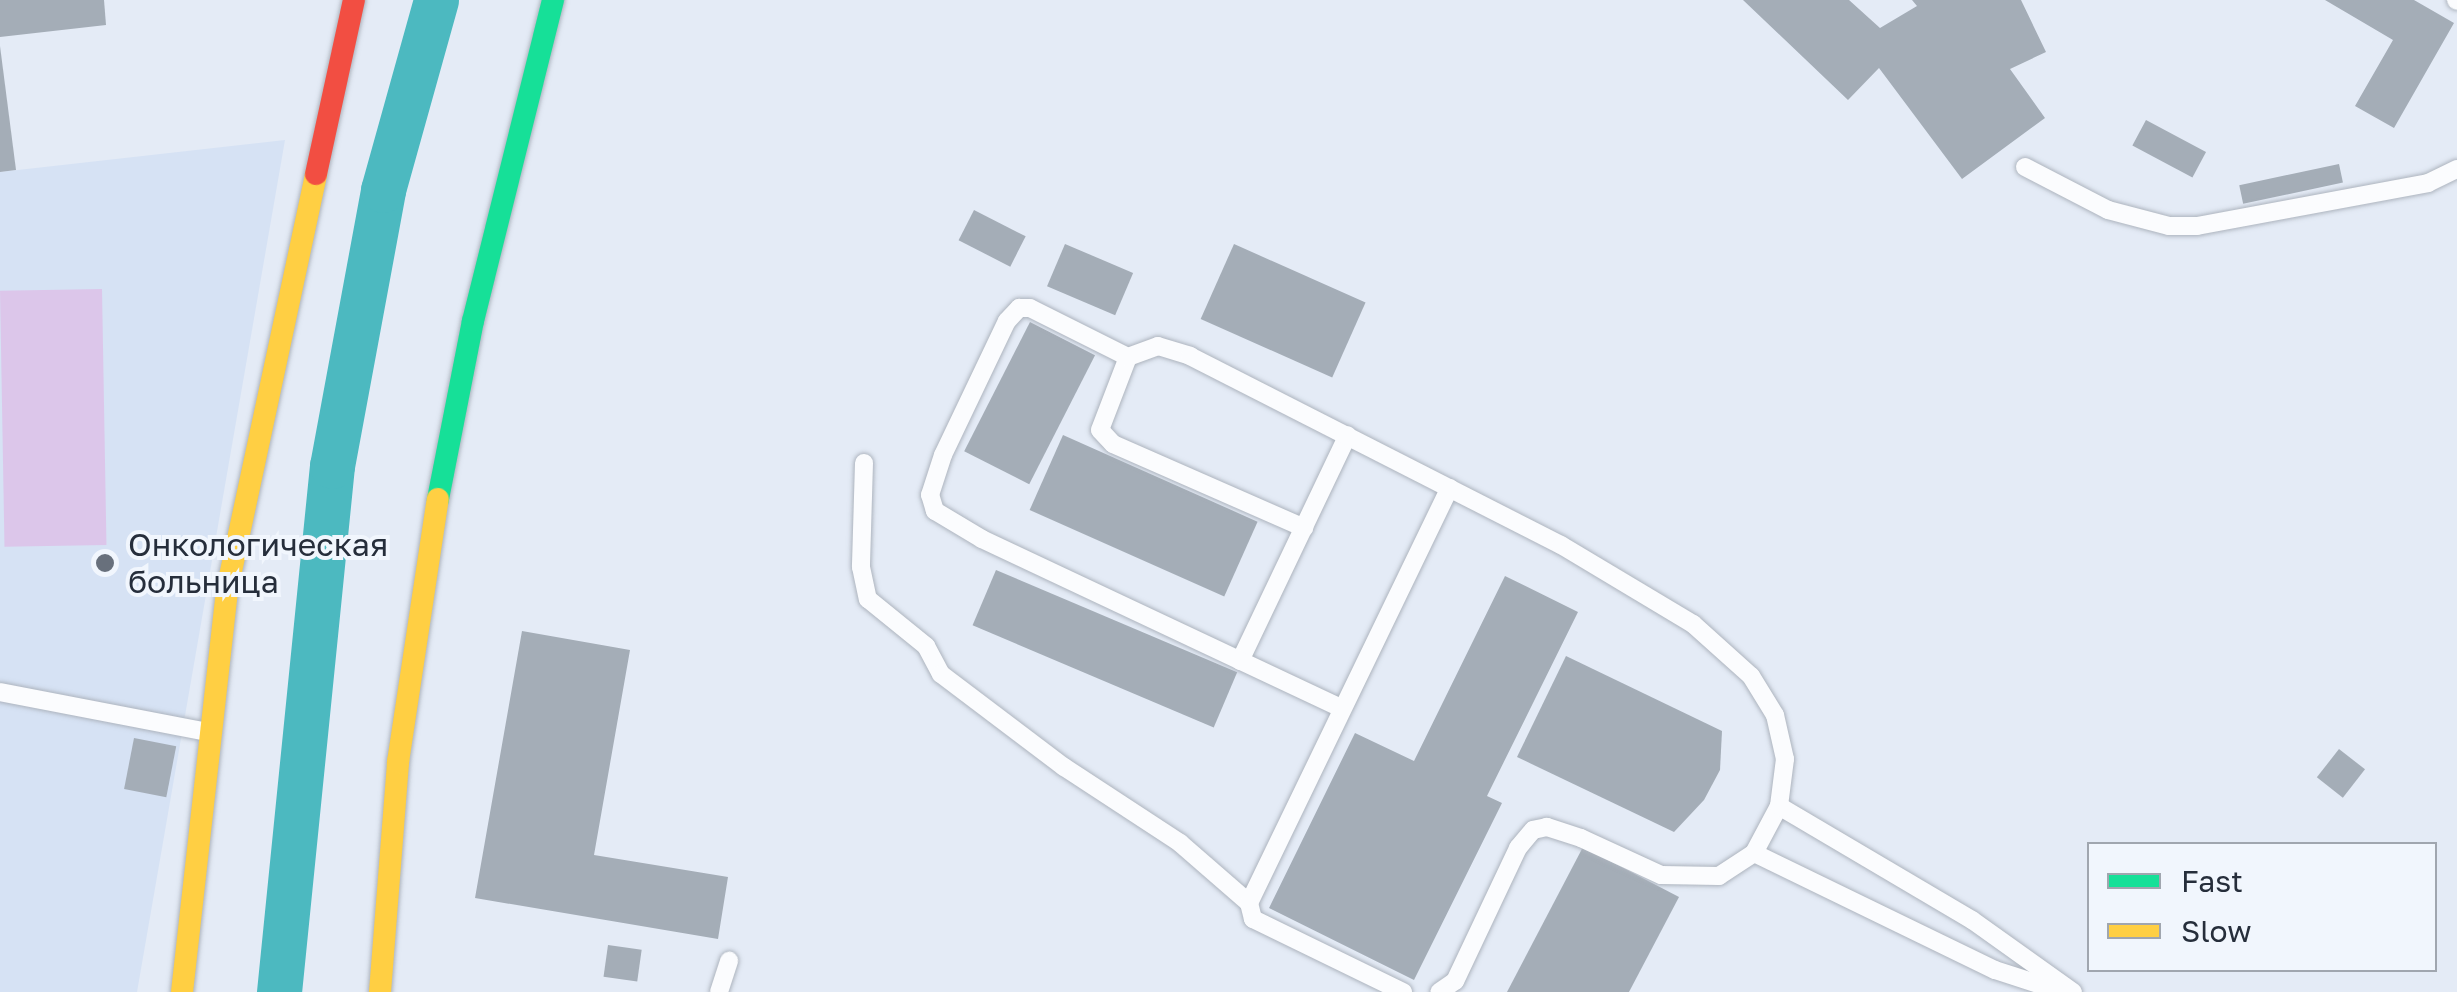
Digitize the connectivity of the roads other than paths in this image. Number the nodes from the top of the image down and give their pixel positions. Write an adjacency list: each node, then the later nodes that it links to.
1 (354, 0): 13 (street)
2 (553, 0): 19 (street)
3 (2025, 166): 4 (lane)
4 (2457, 169)
5 (1128, 357): 6 (lane); 9 (lane); 10 (lane)
6 (1348, 435): 8 (lane); 9 (lane)
7 (864, 463): 16 (lane)
8 (1450, 488): 12 (lane); 14 (lane)
9 (1304, 528): 10 (lane)
10 (1240, 661): 12 (lane)
11 (0, 692): 13 (lane)
12 (1341, 708): 16 (lane)
13 (208, 732): 18 (street)
14 (1779, 806): 15 (lane); 24 (lane)
15 (1754, 853): 22 (lane); 23 (lane)
16 (1249, 903): 21 (lane)
17 (729, 962): 20 (lane)
18 (182, 992)
19 (380, 992)
20 (719, 992)
21 (1403, 992)
22 (1439, 992)
23 (2063, 992)
24 (2073, 992)

